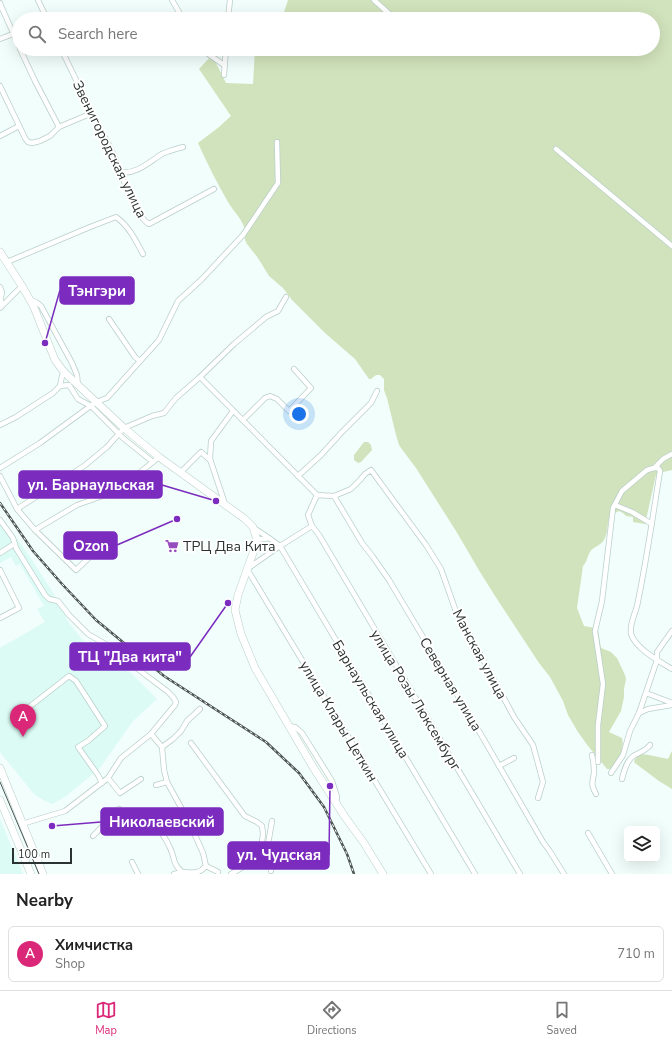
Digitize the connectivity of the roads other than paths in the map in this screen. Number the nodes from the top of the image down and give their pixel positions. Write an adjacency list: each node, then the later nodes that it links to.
1 (38, 0): 6 (street)
2 (172, 0): 7 (street)
3 (230, 0): 8 (street)
4 (374, 0): 9 (street)
5 (0, 3): 10 (street)
6 (44, 12)
7 (179, 12)
8 (229, 12)
9 (387, 12)
10 (12, 30)
11 (12, 35): 12 (street)
12 (0, 39)
13 (23, 56): 22 (street)
14 (64, 56): 20 (street, Звенигородская улица)
15 (211, 56): 17 (street)
16 (225, 56): 17 (street)
17 (224, 65): 18 (street)
18 (224, 75)
19 (0, 86): 21 (street)
20 (92, 113): 22 (street); 27 (street, Звенигородская улица)
21 (19, 126): 22 (street); 23 (street)
22 (59, 127)
23 (0, 136)
24 (277, 142): 41 (street)
25 (183, 147): 27 (street)
26 (556, 149): 29 (street)
27 (120, 172): 28 (street, Звенигородская улица)
28 (214, 189)
29 (672, 246)
30 (0, 252): 32 (street)
31 (143, 254): 32 (street)
32 (8, 262): 33 (street)
33 (22, 286): 36 (street); 38 (street)
34 (0, 287): 35 (street)
35 (2, 292): 36 (street); 39 (street)
36 (15, 293): 39 (street)
37 (286, 297): 44 (street)
38 (30, 300): 43 (street); 46 (street)
39 (1, 308)
40 (109, 319): 41 (street)
41 (140, 361): 48 (street)
42 (294, 369): 50 (street)
43 (64, 372): 45 (street); 46 (street)
44 (200, 377): 49 (street); 52 (street)
45 (60, 386): 48 (street); 51 (street)
46 (78, 386): 48 (street)
47 (377, 391): 60 (street)
48 (93, 404): 52 (street); 56 (street)
49 (233, 411): 50 (street); 55 (street)
50 (243, 420): 60 (street)
51 (0, 425)
52 (122, 431): 54 (street); 65 (street)
53 (672, 454): 57 (street)
54 (156, 459): 58 (street); 70 (street)
55 (210, 460): 58 (street); 63 (street)
56 (0, 468)
57 (654, 468): 64 (street); 67 (street)
58 (180, 472): 63 (street)
59 (0, 476): 65 (street)
60 (298, 476): 61 (street)
61 (317, 495): 62 (street); 68 (street)
62 (334, 496): 96 (street, Северная улица); 107 (street, Манская улица)
63 (225, 504): 69 (street)
64 (615, 505): 67 (street); 95 (street)
65 (17, 509): 70 (street)
66 (0, 520): 74 (street)
67 (652, 524): 81 (street)
68 (312, 526): 75 (street); 133 (street, улица Розы Люксембург)
69 (253, 527): 72 (street, Барнаульская улица); 73 (street)
70 (35, 530): 71 (street)
71 (113, 535)
72 (269, 538): 73 (street); 75 (street, Барнаульская улица)
73 (257, 540): 77 (street)
74 (14, 544): 76 (street); 88 (street)
75 (280, 546): 77 (street); 132 (street, Барнаульская улица)
76 (0, 553)
77 (247, 569): 119 (street); 131 (street, улица Клары Цеткин)
78 (0, 570): 79 (street)
79 (0, 618)
80 (671, 633): 81 (street)
81 (657, 660): 82 (street); 83 (street)
82 (672, 669)
83 (646, 693): 84 (street); 87 (street)
84 (672, 704): 87 (street)
85 (200, 709): 91 (street)
86 (24, 711): 104 (street)
87 (639, 713): 92 (street)
88 (151, 734): 91 (street); 100 (street)
89 (191, 743): 117 (street)
90 (650, 745): 97 (street)
91 (162, 747): 103 (street)
92 (625, 748): 97 (street); 99 (street)
93 (592, 755): 106 (street)
94 (514, 758): 96 (street)
95 (598, 762)
96 (499, 766): 134 (street, Северная улица)
97 (626, 766): 101 (street)
98 (0, 768): 112 (street)
99 (611, 773)
100 (108, 778): 102 (street); 104 (street)
101 (622, 778)
102 (141, 779)
103 (168, 782): 105 (street); 120 (street)
104 (102, 783): 112 (street)
105 (156, 785)
106 (596, 794)
107 (538, 798)
108 (0, 800): 113 (street)
109 (120, 809): 115 (street)
110 (127, 814): 122 (street)
111 (272, 821): 116 (street)
112 (22, 824): 113 (street); 125 (street)
113 (12, 828): 124 (street)
114 (588, 833): 135 (street)
115 (93, 836)
116 (267, 850): 117 (street); 121 (street)
117 (260, 852): 128 (street)
118 (132, 862): 126 (street)
119 (378, 865): 129 (street); 130 (street)
120 (206, 866): 122 (street); 123 (street)
121 (271, 871)
122 (182, 872): 127 (street)
123 (218, 872)
124 (31, 874)
125 (43, 874)
126 (138, 874)
127 (174, 874)
128 (231, 874)
129 (378, 874)
130 (383, 874)
131 (431, 874)
132 (475, 874)
133 (520, 874)
134 (564, 874)
135 (612, 874)

